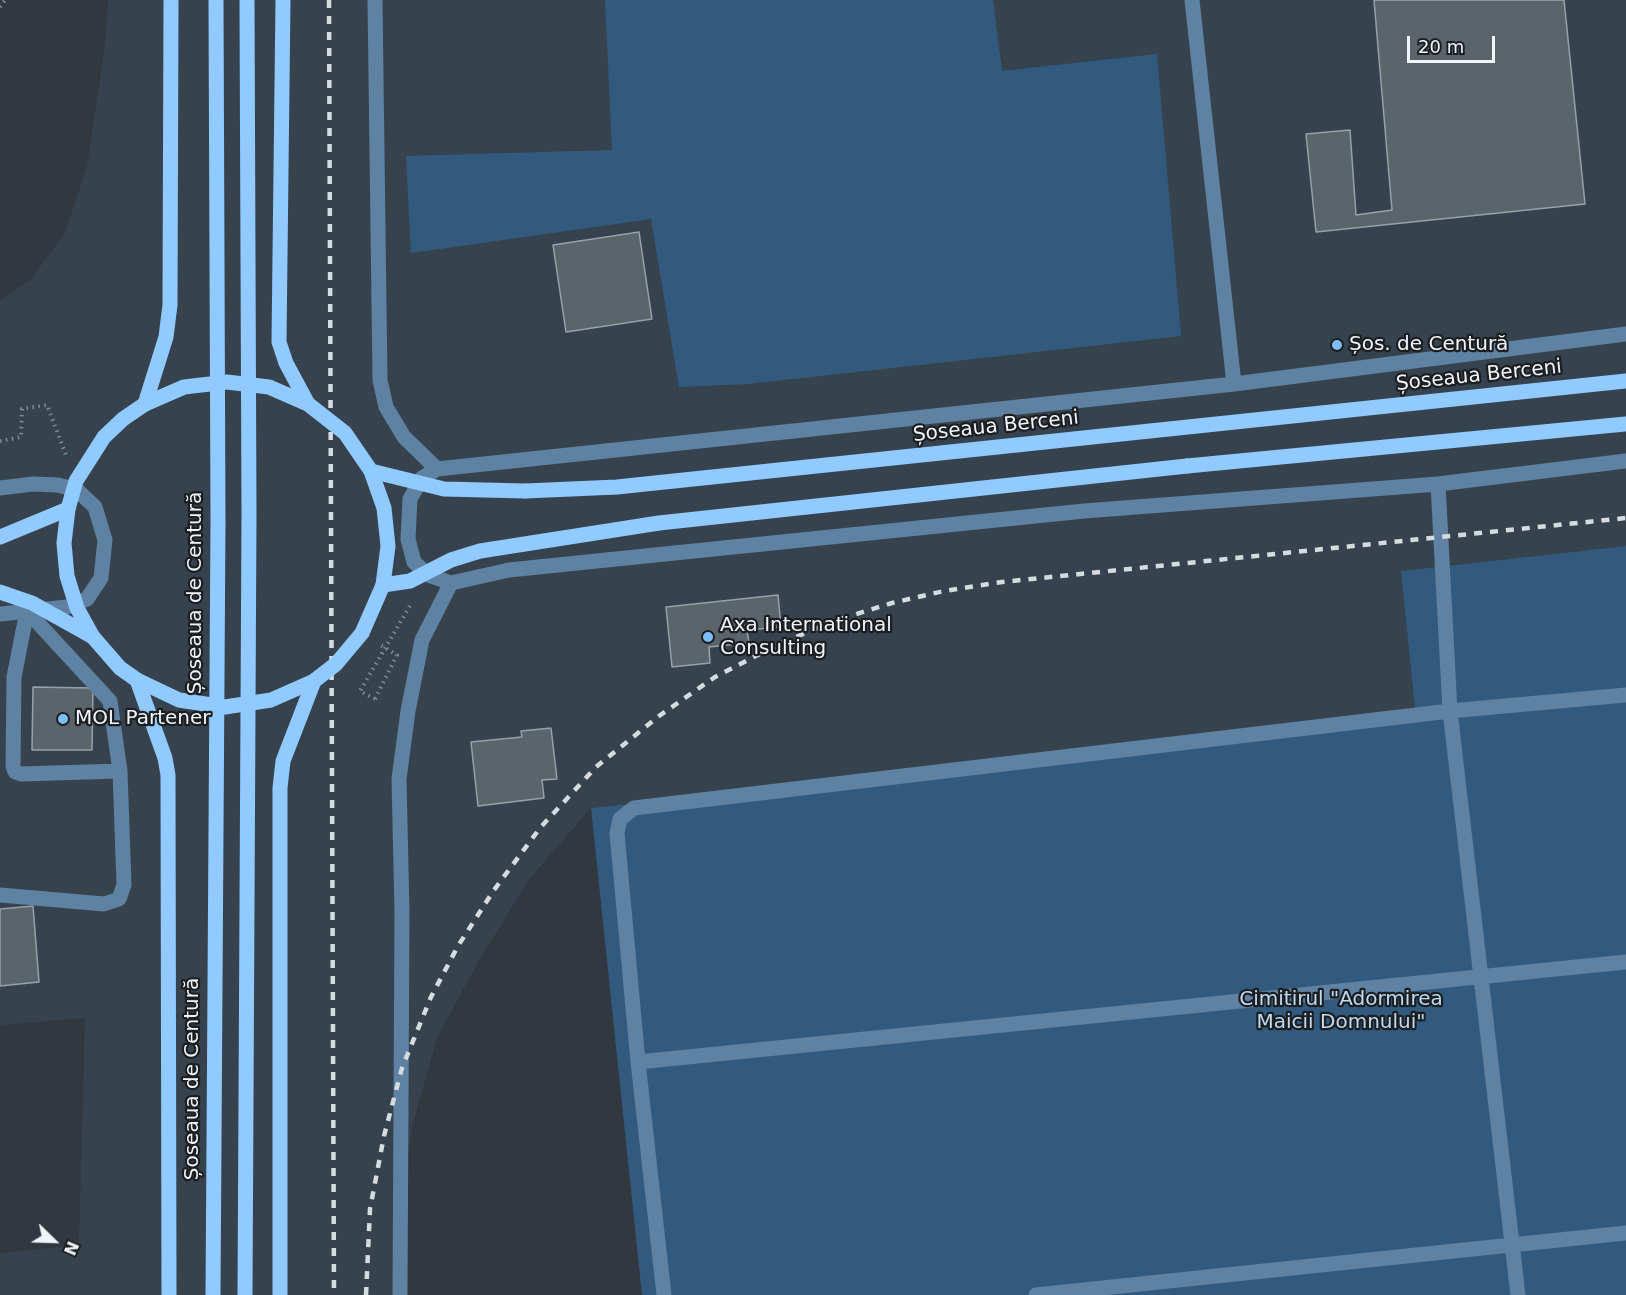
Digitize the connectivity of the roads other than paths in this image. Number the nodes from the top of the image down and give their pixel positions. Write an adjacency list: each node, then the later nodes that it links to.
1 (171, 0): 10 (main road)
2 (216, 0): 38 (main road, Șoseaua de Centură)
3 (247, 0): 39 (main road)
4 (283, 0): 11 (main road)
5 (375, 0): 14 (street)
6 (1192, 0): 9 (street)
7 (1626, 334): 9 (street)
8 (1626, 381): 15 (main road, Șoseaua Berceni, bridge)
9 (1234, 384): 14 (street)
10 (145, 404): 11 (main road, bridge); 18 (main road, bridge)
11 (308, 404): 15 (main road, bridge)
12 (1626, 424): 21 (main road, bridge)
13 (1626, 461): 16 (street)
14 (436, 469): 20 (street)
15 (371, 471): 21 (main road)
16 (1438, 484): 20 (street); 29 (street)
17 (0, 489): 23 (street)
18 (68, 509): 19 (main road); 25 (main road, bridge)
19 (0, 537)
20 (451, 583): 41 (street)
21 (383, 585): 27 (main road, bridge)
22 (0, 592): 25 (main road, bridge)
23 (27, 611): 24 (street); 30 (street); 30 (street)
24 (0, 614)
25 (93, 637): 26 (main road)
26 (136, 680): 27 (main road, bridge); 37 (main road)
27 (314, 681): 40 (main road)
28 (1626, 695): 29 (street)
29 (1450, 711): 33 (street); 34 (street)
30 (120, 771): 31 (street)
31 (0, 895)
32 (1626, 963): 33 (street)
33 (1481, 978): 34 (street); 36 (street)
34 (638, 1062): 42 (street)
35 (1626, 1233): 36 (street)
36 (1512, 1245): 43 (street); 44 (street)
37 (169, 1295)
38 (213, 1295)
39 (244, 1295)
40 (280, 1295)
41 (400, 1295)
42 (664, 1295)
43 (1036, 1295)
44 (1518, 1295)

